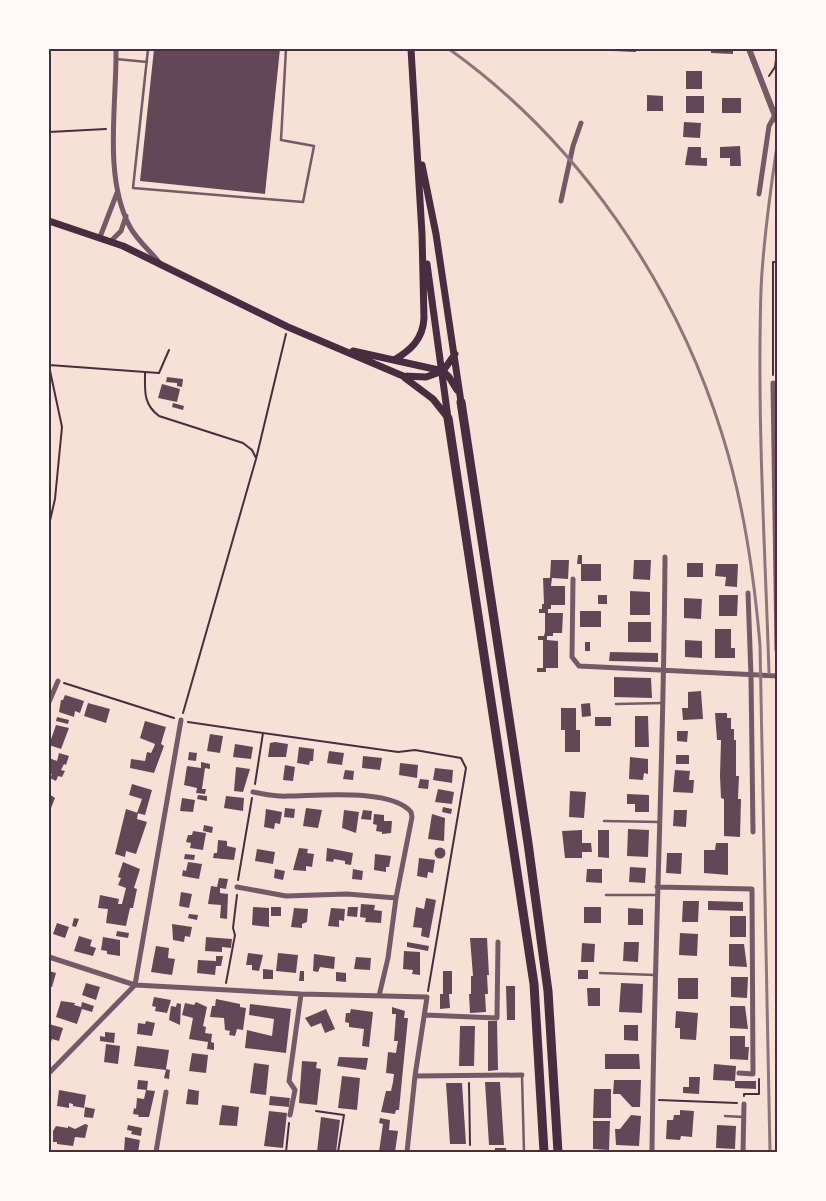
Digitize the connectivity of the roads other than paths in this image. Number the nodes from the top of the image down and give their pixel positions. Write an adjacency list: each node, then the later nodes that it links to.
1 (116, 49): 6 (street)
2 (148, 49): 7 (lane)
3 (286, 49): 7 (lane)
4 (411, 49): 10 (main road)
5 (748, 49): 8 (street)
6 (116, 59): 7 (lane); 11 (street)
7 (148, 62)
8 (776, 118): 12 (street)
9 (581, 123): 13 (street)
10 (417, 140): 16 (main road); 21 (main road)
11 (117, 192): 14 (street); 17 (street)
12 (759, 194)
13 (562, 201)
14 (126, 216): 18 (street); 19 (street)
15 (49, 221): 17 (main road)
16 (422, 234): 22 (main road); 23 (main road)
17 (100, 237): 18 (main road)
18 (111, 241): 19 (main road)
19 (160, 262): 20 (main road)
20 (338, 348): 22 (main road); 24 (main road)
21 (455, 354): 23 (main road); 26 (main road)
22 (394, 360): 23 (main road)
23 (443, 371): 24 (main road); 26 (main road); 27 (main road)
24 (403, 376): 27 (main road)
25 (773, 383): 31 (street)
26 (461, 402): 70 (highway)
27 (448, 418): 69 (highway)
28 (665, 557): 32 (street)
29 (573, 579): 32 (street)
30 (748, 593): 33 (street)
31 (777, 650)
32 (664, 671): 33 (street); 37 (street)
33 (752, 676): 34 (street); 43 (street)
34 (777, 676)
35 (58, 681): 36 (street)
36 (49, 702)
37 (664, 703): 38 (lane); 42 (street)
38 (616, 704)
39 (181, 720): 53 (street)
40 (253, 792): 48 (street)
41 (604, 820): 42 (lane)
42 (661, 822): 45 (street)
43 (753, 832)
44 (237, 886): 48 (street)
45 (657, 887): 47 (street); 58 (street)
46 (606, 895): 47 (lane)
47 (657, 895): 52 (street)
48 (396, 898): 55 (street)
49 (498, 942): 56 (street)
50 (49, 957): 53 (street)
51 (600, 973): 52 (lane)
52 (656, 975): 71 (street)
53 (135, 985): 54 (street); 57 (street)
54 (301, 994): 55 (street); 63 (street)
55 (379, 996): 56 (street)
56 (425, 1016): 60 (street)
57 (49, 1073)
58 (738, 1073)
59 (522, 1075): 60 (street); 68 (lane)
60 (415, 1076): 67 (street)
61 (166, 1092): 66 (street)
62 (744, 1104): 65 (street)
63 (290, 1115)
64 (725, 1116): 65 (lane)
65 (744, 1117): 72 (street)
66 (156, 1152)
67 (407, 1152)
68 (524, 1152)
69 (544, 1152)
70 (558, 1152)
71 (652, 1152)
72 (743, 1152)

